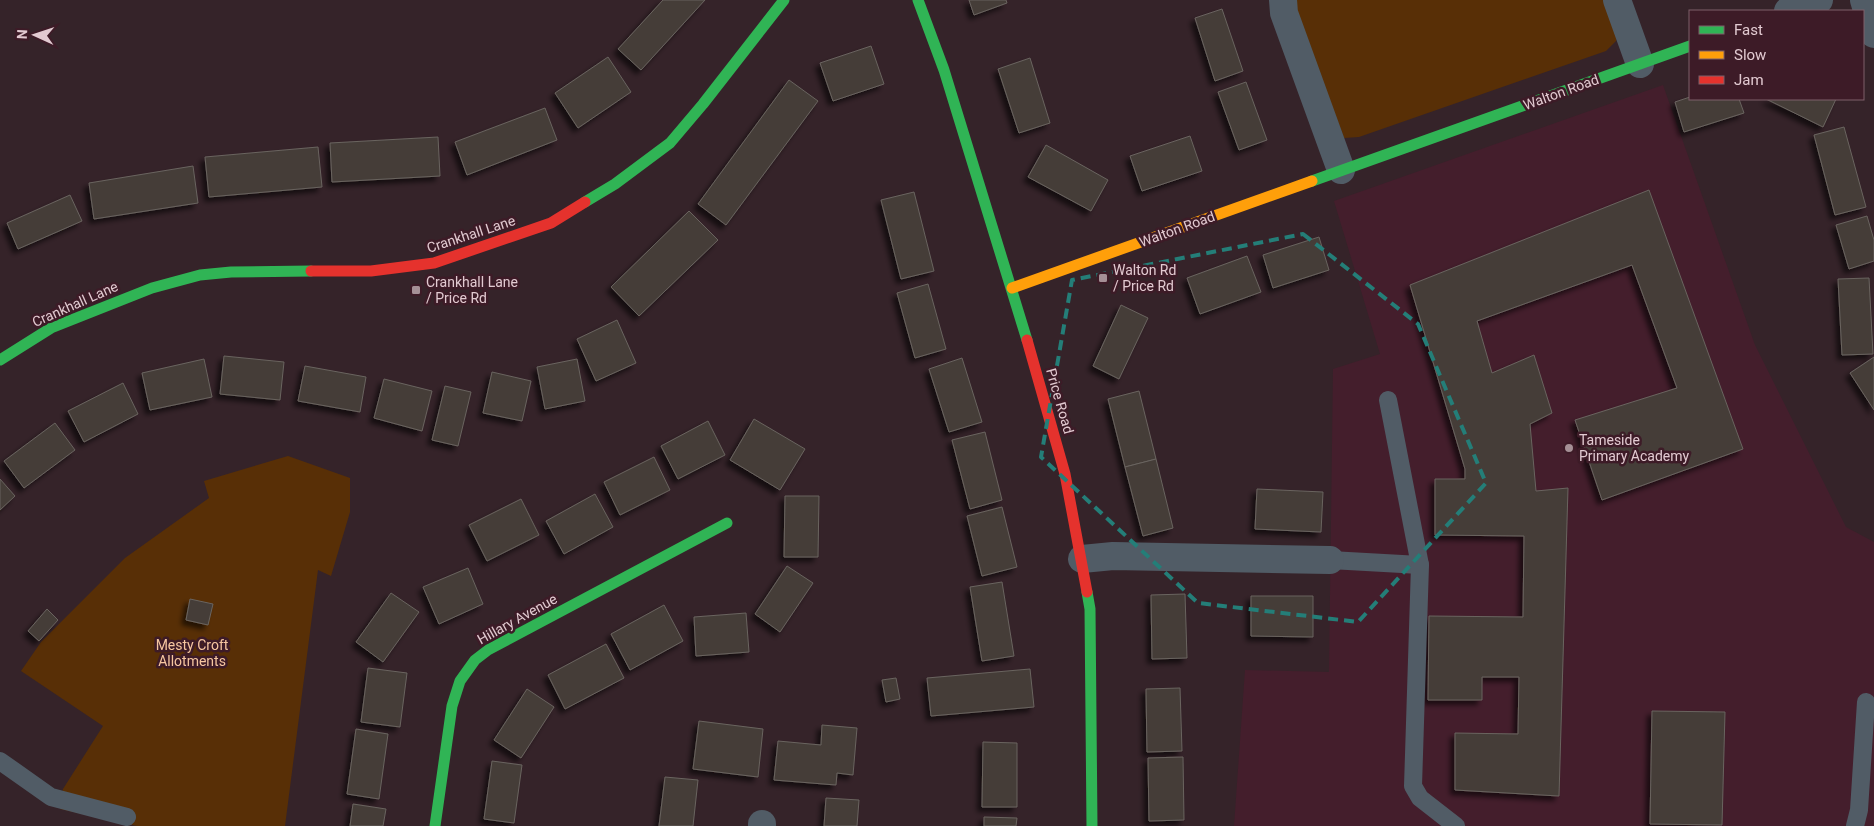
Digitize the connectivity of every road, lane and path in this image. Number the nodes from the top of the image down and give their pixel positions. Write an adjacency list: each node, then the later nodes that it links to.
1 (784, 0): 13 (street, Crankhall Lane)
2 (918, 0): 12 (street, Price Road)
3 (1283, 0): 11 (street)
4 (1617, 0): 10 (street)
5 (1819, 0): 7 (street)
6 (1864, 0): 8 (street)
7 (1791, 10)
8 (1874, 34)
9 (1689, 46): 10 (street, Walton Road)
10 (1640, 64): 11 (street, Walton Road)
11 (1341, 170): 12 (street, Walton Road)
12 (1012, 288): 16 (street, Price Road)
13 (0, 360)
14 (1388, 400): 18 (lane)
15 (727, 523): 22 (street, Hillary Avenue)
16 (1082, 560): 17 (street); 23 (street, Price Road)
17 (1330, 560): 18 (lane)
18 (1420, 565): 24 (lane)
19 (1866, 702): 25 (lane)
20 (0, 761): 21 (lane)
21 (127, 817)
22 (436, 826)
23 (1092, 826)
24 (1456, 826)
25 (1855, 826)

